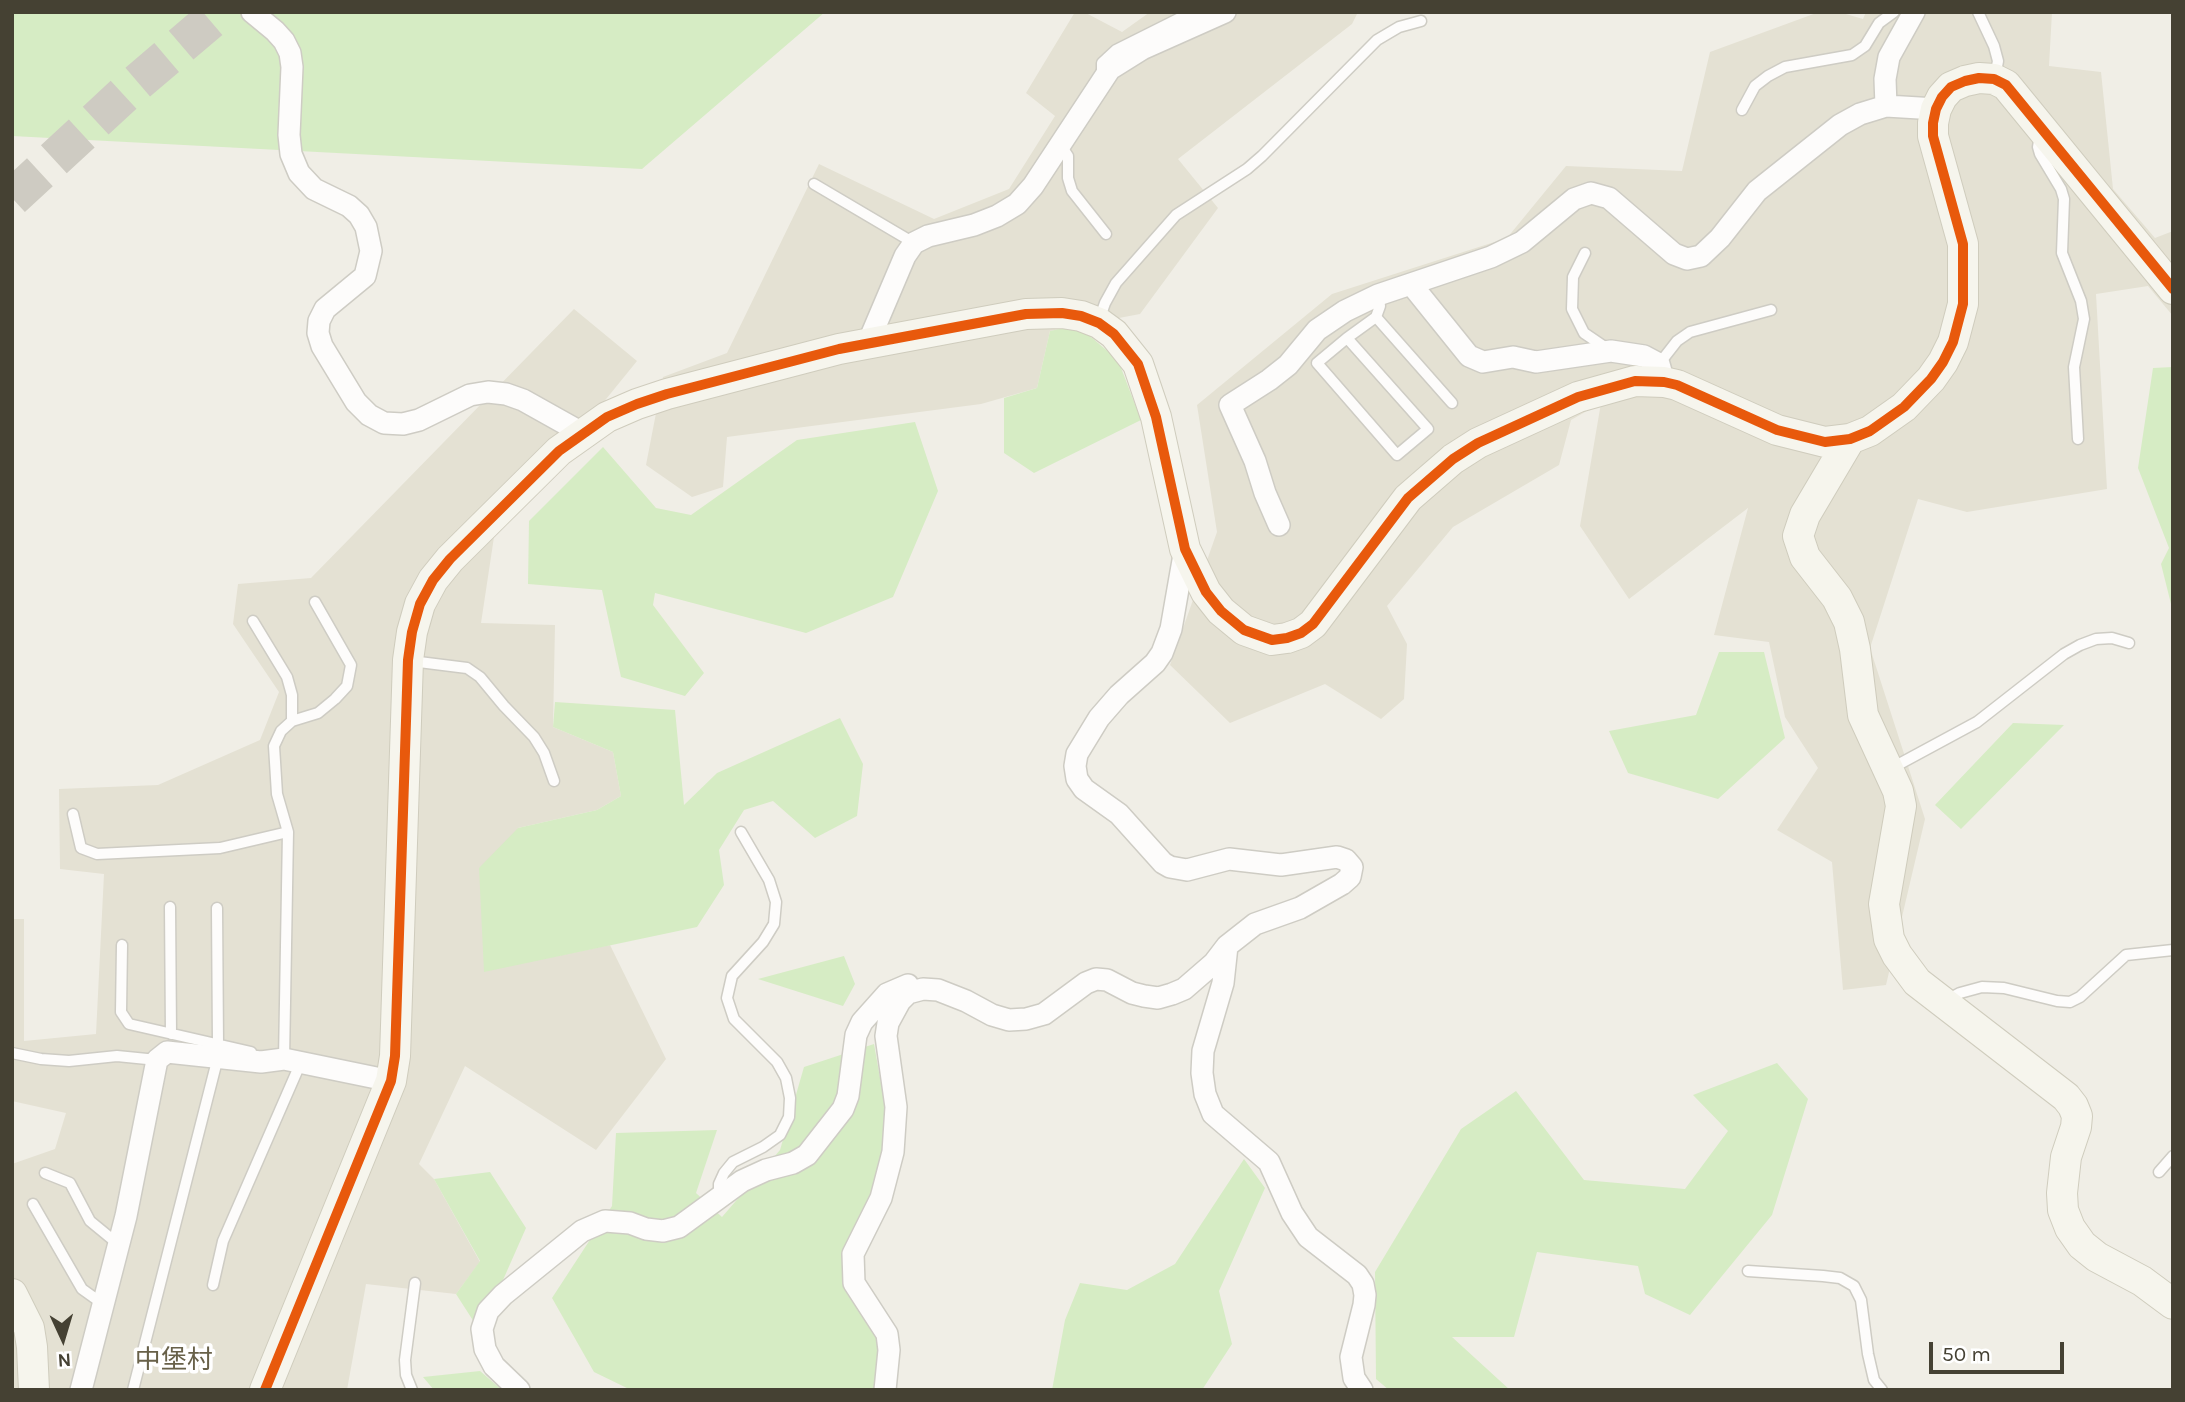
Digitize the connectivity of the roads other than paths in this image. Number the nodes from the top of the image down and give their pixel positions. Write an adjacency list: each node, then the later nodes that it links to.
1 (252, 12): 30 (street)
2 (1192, 12): 9 (lane)
3 (1225, 12): 9 (street)
4 (1894, 12): 12 (lane)
5 (1914, 12): 10 (street)
6 (1978, 12): 8 (lane)
7 (1421, 21): 24 (lane)
8 (1994, 79): 11 (street); 13 (street)
9 (1102, 80): 14 (street)
10 (1886, 106): 11 (street); 19 (street)
11 (1936, 109): 31 (street)
12 (1742, 110)
13 (2042, 129): 20 (street); 32 (lane)
14 (1060, 144): 16 (lane); 17 (street)
15 (814, 184): 17 (lane)
16 (1105, 234)
17 (914, 243): 26 (street)
18 (1585, 253): 27 (lane)
19 (1411, 284): 21 (street); 27 (street)
20 (2173, 289)
21 (1378, 295): 23 (lane); 33 (street)
22 (1771, 310): 28 (lane)
23 (1376, 317): 25 (lane); 29 (lane)
24 (1098, 323): 26 (street); 34 (street)
25 (1347, 338): 25 (lane)
26 (868, 343): 30 (street)
27 (1611, 351): 28 (street)
28 (1661, 373): 31 (street); 34 (street)
29 (1452, 403)
30 (582, 433): 38 (street)
31 (1850, 439): 40 (street)
32 (2078, 439)
33 (1279, 525)
34 (1185, 550): 48 (street)
35 (315, 602): 39 (lane)
36 (253, 621): 39 (lane)
37 (2129, 643): 40 (lane)
38 (408, 660): 41 (lane); 57 (street)
39 (292, 721): 43 (lane)
40 (1888, 771): 51 (street)
41 (554, 781)
42 (73, 814): 43 (lane)
43 (288, 832): 56 (lane)
44 (741, 832): 61 (lane)
45 (170, 907): 52 (lane)
46 (217, 908): 53 (lane)
47 (122, 945): 52 (lane)
48 (1227, 946): 50 (street); 77 (street)
49 (2173, 950): 51 (lane)
50 (923, 989): 61 (street); 76 (street)
51 (1942, 1003): 69 (street)
52 (171, 1034): 53 (lane)
53 (218, 1051): 55 (street); 56 (street); 72 (lane)
54 (12, 1053): 55 (lane)
55 (157, 1060): 63 (street)
56 (293, 1061): 57 (street); 66 (lane)
57 (391, 1081): 73 (street)
58 (2173, 1156): 59 (lane)
59 (2159, 1172)
60 (45, 1173): 63 (lane)
61 (719, 1199): 75 (street)
62 (33, 1204): 68 (lane)
63 (118, 1244): 68 (street)
64 (1748, 1271): 78 (lane)
65 (415, 1283): 74 (lane)
66 (213, 1285)
67 (12, 1294): 70 (street)
68 (103, 1304): 71 (street)
69 (2173, 1304)
70 (34, 1390)
71 (80, 1390)
72 (133, 1390)
73 (265, 1390)
74 (412, 1390)
75 (519, 1390)
76 (885, 1390)
77 (1362, 1390)
78 (1882, 1390)

